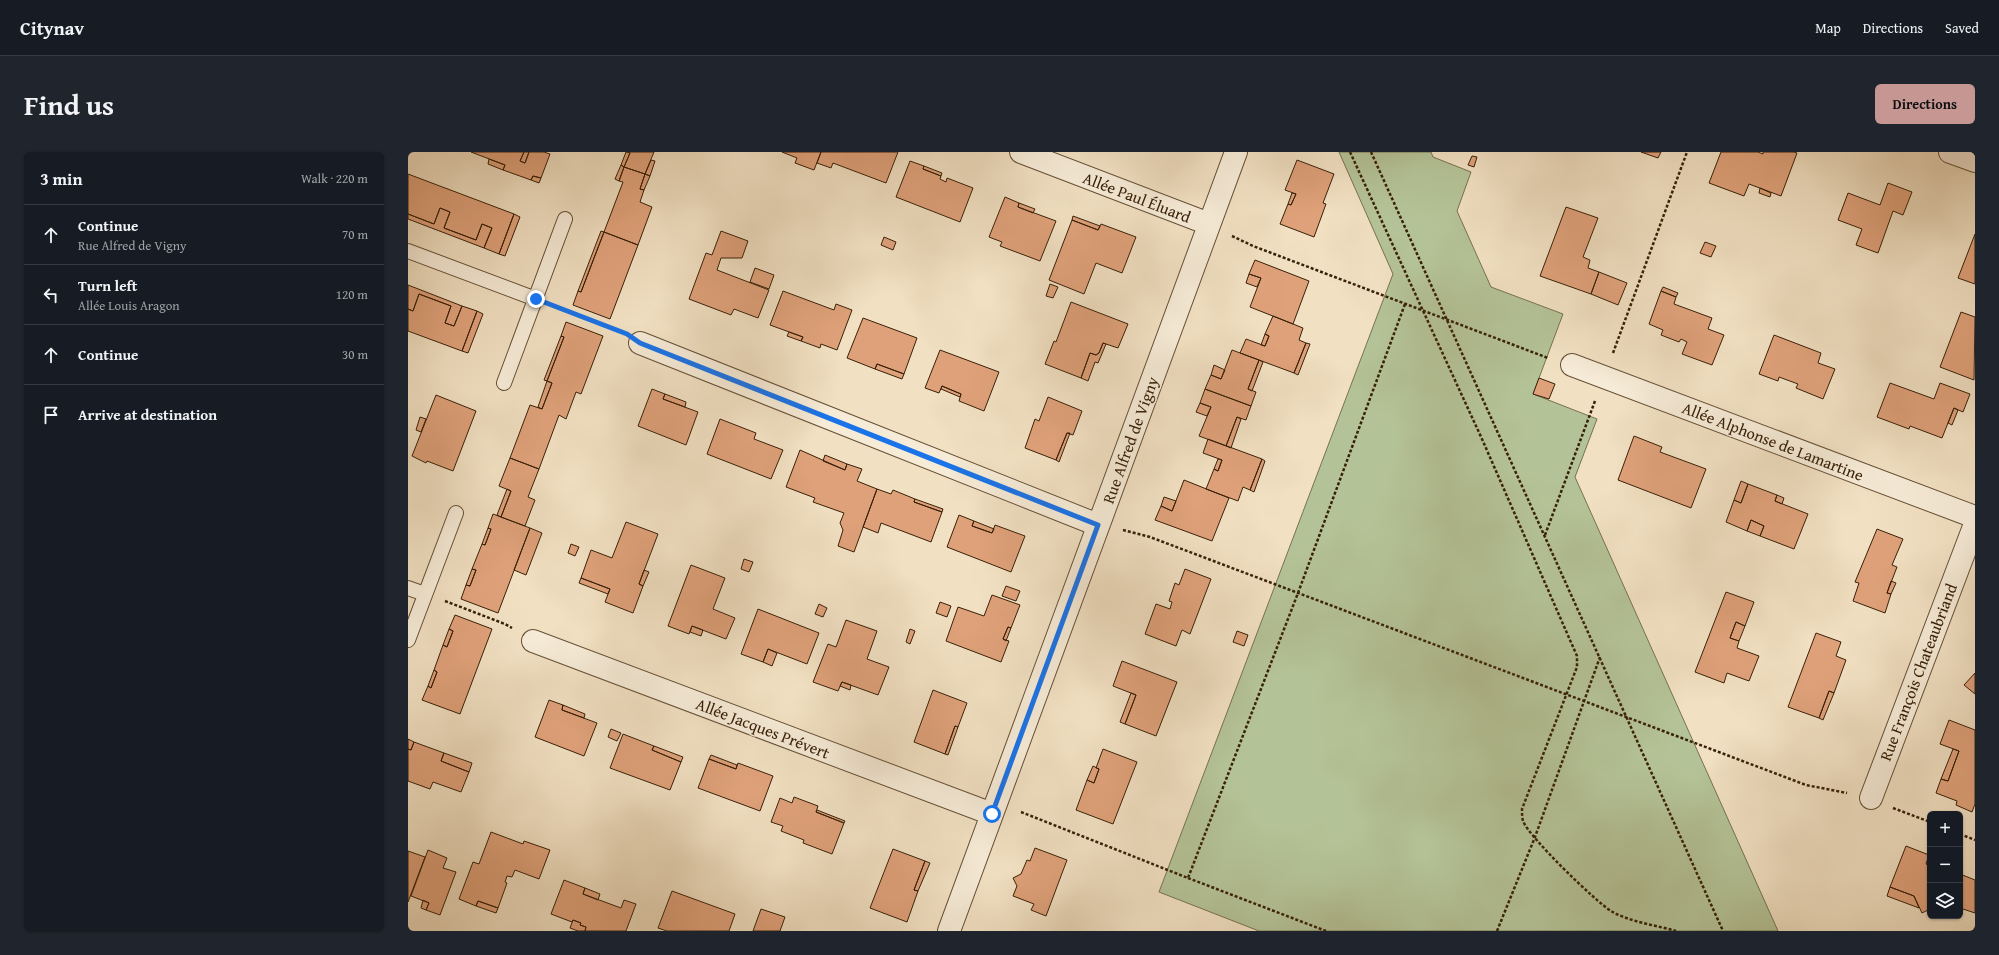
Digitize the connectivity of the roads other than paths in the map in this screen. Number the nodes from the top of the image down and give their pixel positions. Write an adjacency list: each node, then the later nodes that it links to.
1 (1021, 152): 6 (street, Allée Paul Éluard)
2 (1236, 152): 6 (street, Rue Alfred de Vigny)
3 (1950, 152): 4 (street)
4 (1975, 161)
5 (566, 219): 8 (lane)
6 (1209, 224): 15 (street, Rue Alfred de Vigny)
7 (408, 251): 8 (lane)
8 (536, 299): 11 (lane)
9 (640, 343): 15 (street)
10 (1572, 365): 13 (street, Allée Alphonse de Lamartine)
11 (504, 383)
12 (456, 513): 17 (lane)
13 (1975, 517)
14 (1975, 524): 20 (street, Rue François Chateaubriand)
15 (1098, 525): 21 (street, Rue Alfred de Vigny)
16 (408, 588): 17 (lane)
17 (425, 594): 18 (lane)
18 (408, 640)
19 (533, 641): 21 (street, Allée Jacques Prévert)
20 (1870, 798)
21 (994, 808): 22 (street, Rue Alfred de Vigny)
22 (949, 931)

